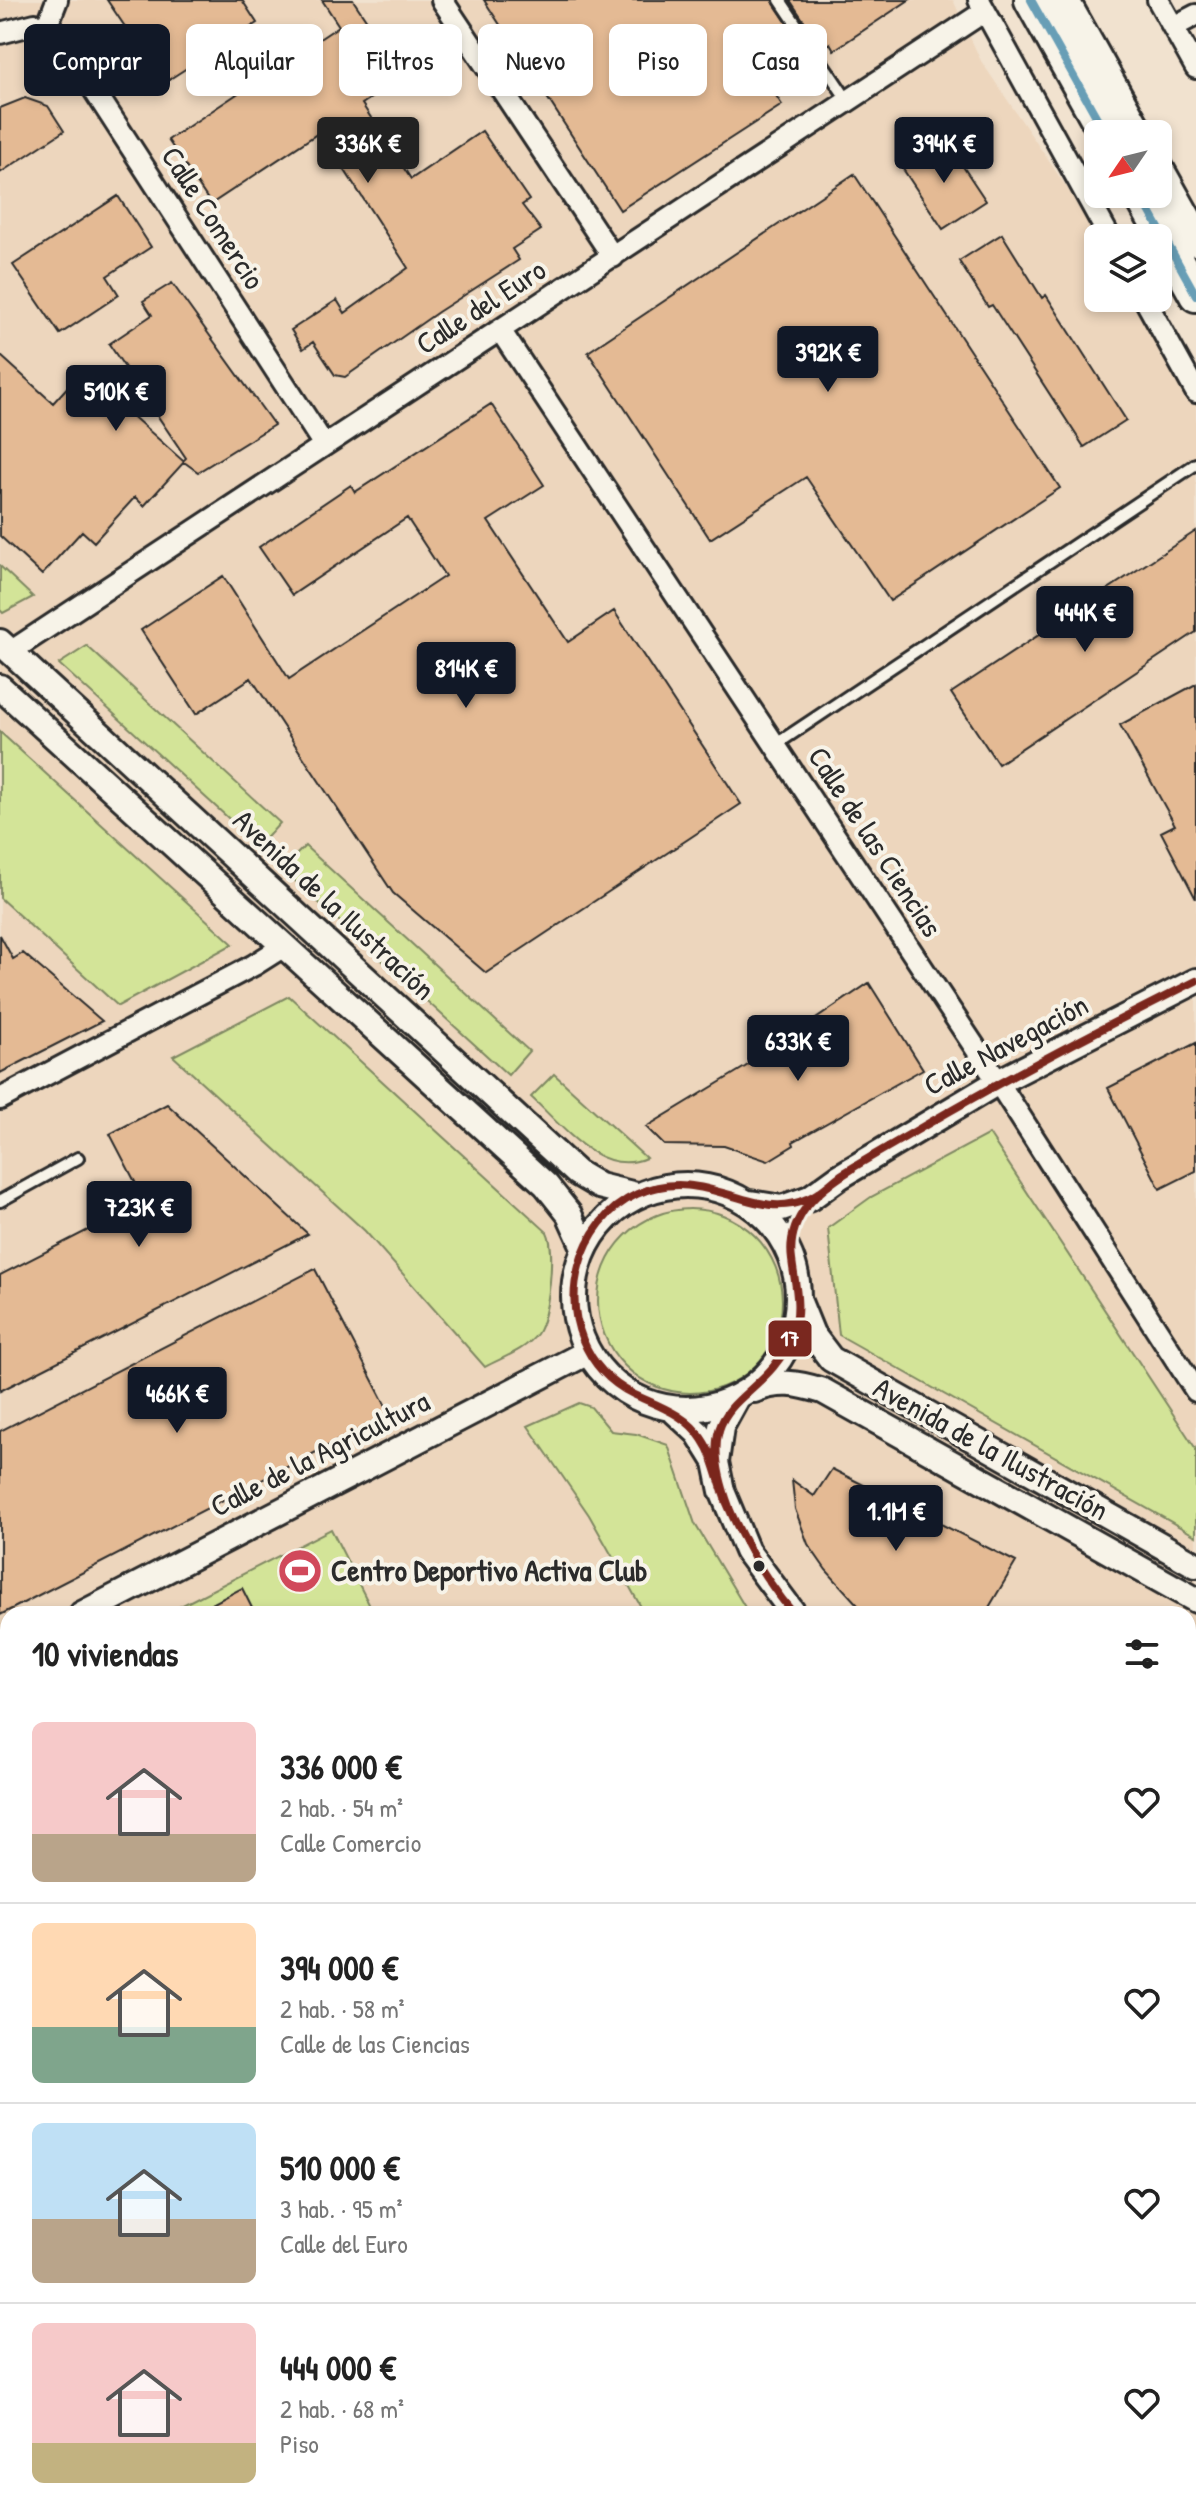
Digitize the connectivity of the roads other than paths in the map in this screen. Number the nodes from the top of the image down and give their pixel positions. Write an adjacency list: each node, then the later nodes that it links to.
1 (57, 0): 9 (street)
2 (442, 0): 22 (street)
3 (780, 0): 15 (lane)
4 (1031, 0): 16 (main road)
5 (1062, 0): 17 (main road)
6 (1158, 0): 11 (street)
7 (982, 6): 15 (street, Calle del Euro); 20 (street)
8 (1196, 15): 11 (street)
9 (48, 24)
10 (24, 27): 12 (street)
11 (1173, 27): 13 (street)
12 (0, 33)
13 (1196, 68)
14 (98, 96): 27 (street, Calle Comercio)
15 (848, 101): 22 (street, Calle del Euro)
16 (1098, 120)
17 (1129, 120)
18 (1172, 196): 21 (main road)
19 (1148, 208): 23 (main road)
20 (1102, 224)
21 (1196, 239)
22 (613, 257): 25 (street, Calle del Euro)
23 (1196, 295)
24 (1152, 312): 26 (street)
25 (500, 330): 27 (street, Calle del Euro); 31 (street, Calle de las Ciencias)
26 (1196, 392)
27 (324, 445): 29 (street, Calle del Euro)
28 (1196, 464): 31 (lane)
29 (5, 647): 37 (street, Avenida de la Ilustración)
30 (0, 687): 32 (street, Avenida de la Ilustración)
31 (775, 745): 34 (street, Calle de las Ciencias)
32 (284, 946): 35 (street); 41 (street, Avenida de la Ilustración)
33 (1196, 981): 34 (street, Calle Navegación)
34 (998, 1082): 38 (street, Calle Navegación); 45 (street, Calle de las Ciencias)
35 (0, 1099)
36 (78, 1158): 39 (lane)
37 (636, 1195): 40 (street); 41 (street)
38 (810, 1198): 40 (street, Calle Navegación); 42 (street)
39 (0, 1201)
40 (750, 1203): 42 (street)
41 (584, 1247): 44 (street)
42 (791, 1256): 43 (street)
43 (799, 1302): 46 (street); 49 (street, Avenida de la Ilustración)
44 (588, 1352): 47 (street); 51 (street, Calle de la Agricultura)
45 (1196, 1391)
46 (742, 1395): 47 (street); 48 (street); 50 (street, Avenida de la Ilustración)
47 (672, 1409): 48 (street)
48 (716, 1462): 52 (street)
49 (1196, 1565)
50 (1196, 1600)
51 (97, 1606)
52 (788, 1606)

